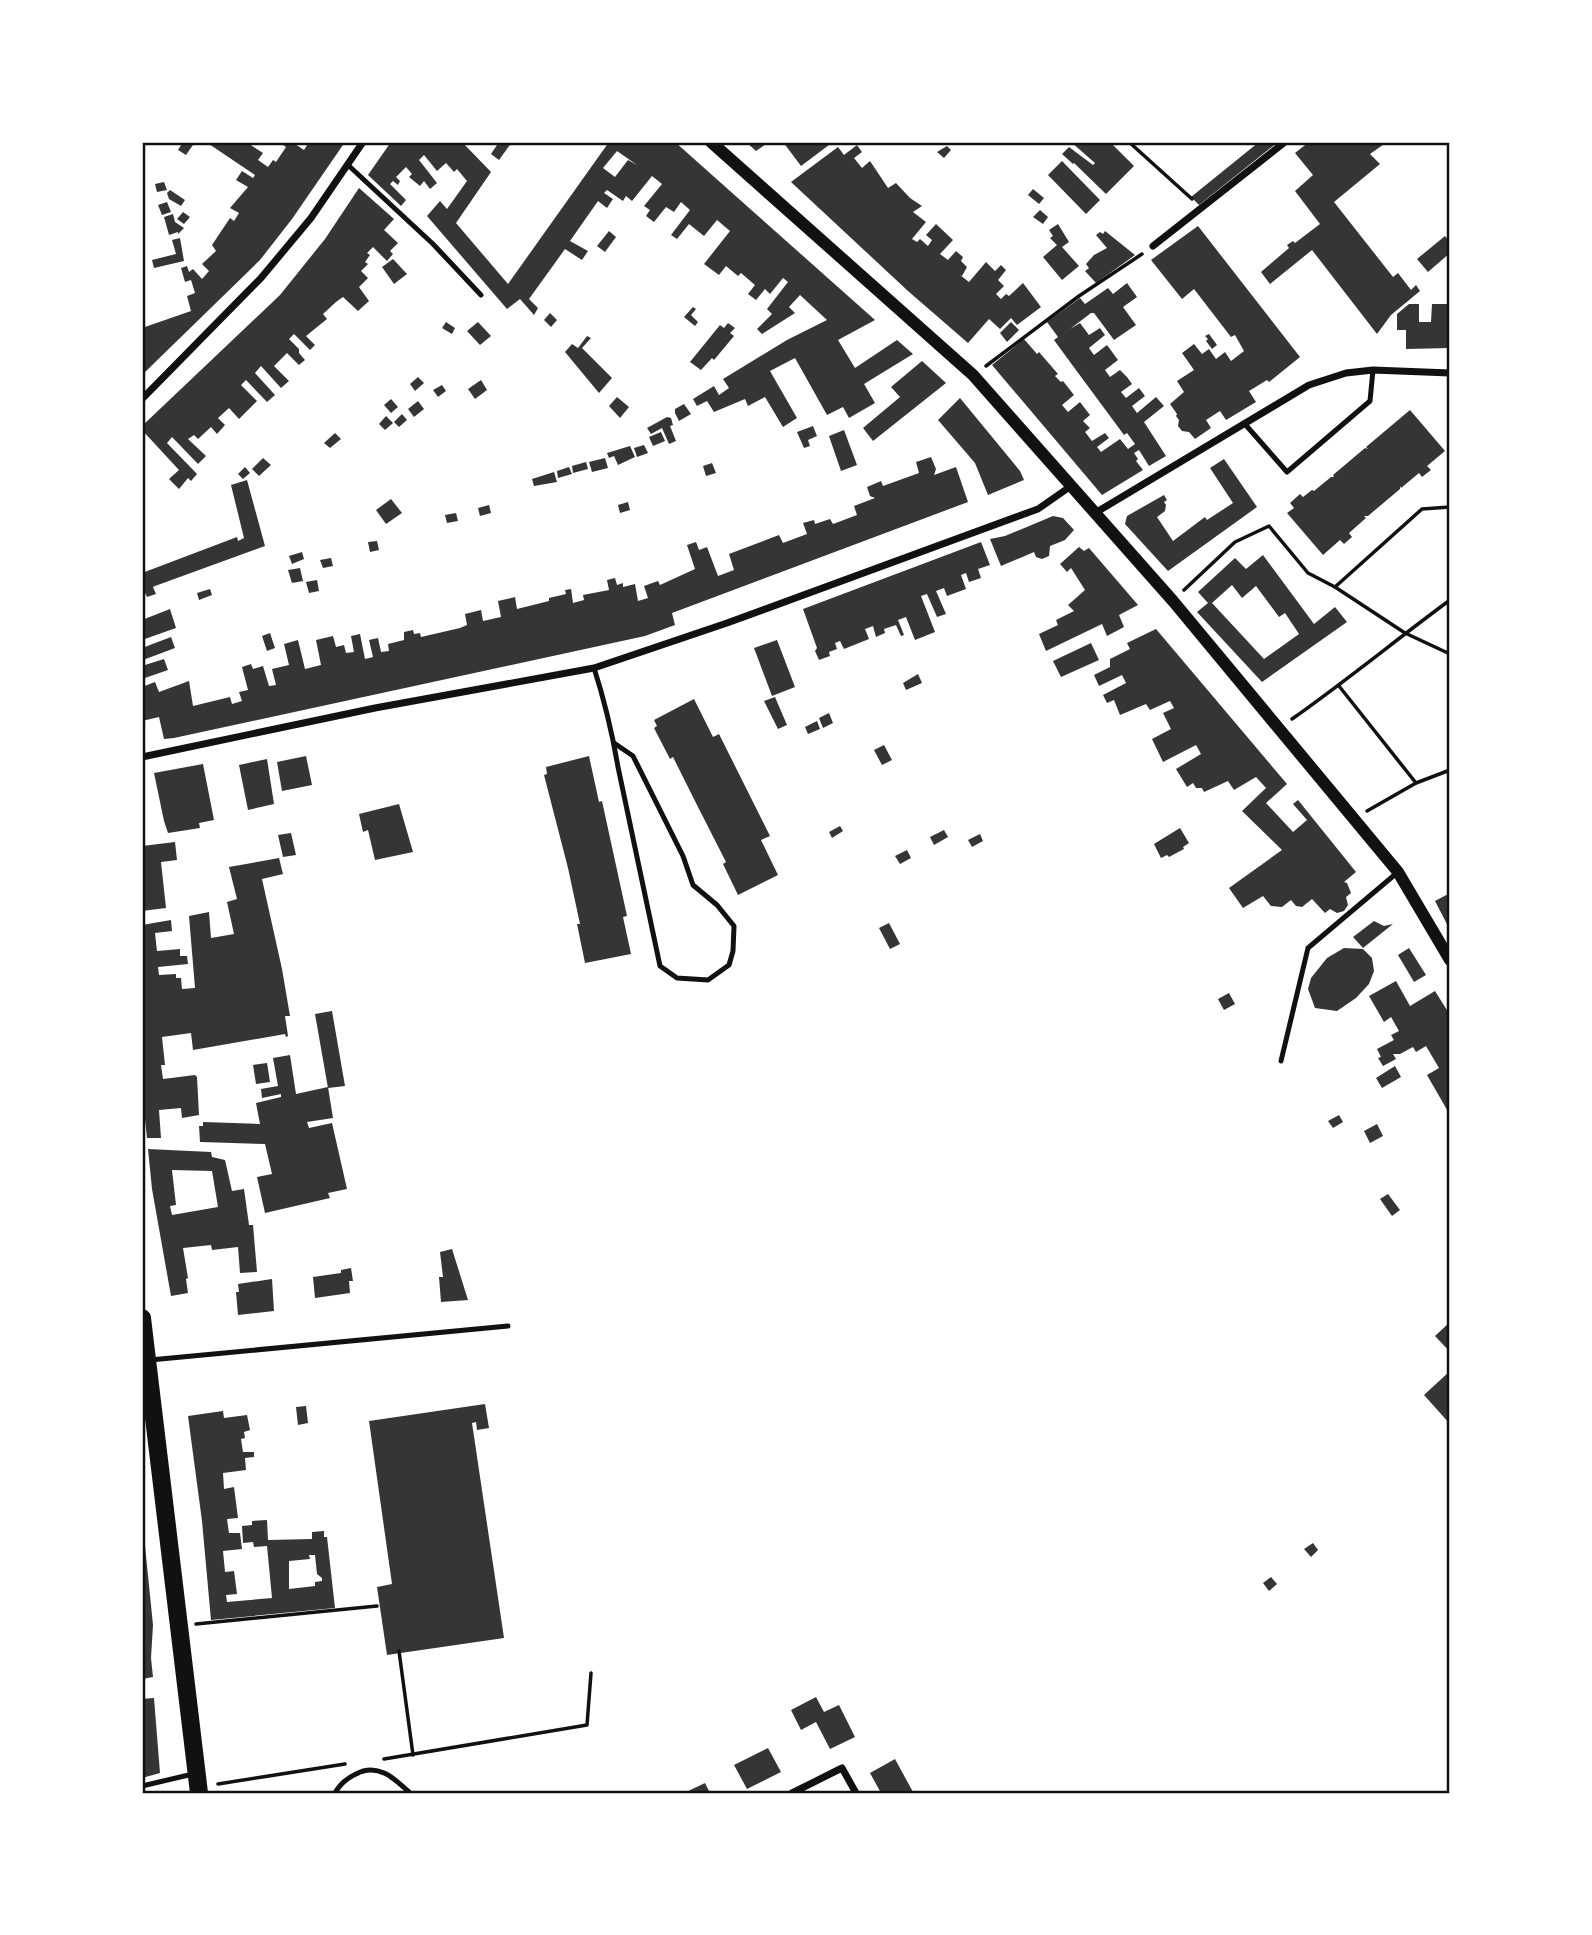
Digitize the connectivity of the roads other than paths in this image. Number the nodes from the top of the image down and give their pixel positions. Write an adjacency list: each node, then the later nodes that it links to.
1 (363, 142): 4 (street)
2 (711, 142): 11 (street)
3 (1285, 142): 5 (street)
4 (348, 165): 6 (lane); 9 (street)
5 (1153, 246)
6 (481, 295)
7 (1373, 370): 8 (street); 10 (street); 10 (lane)
8 (1450, 373)
9 (142, 399)
10 (1244, 423): 12 (street)
11 (1071, 486): 12 (street); 13 (street)
12 (1095, 513): 16 (street)
13 (594, 668): 14 (lane); 15 (street)
14 (614, 743): 14 (lane)
15 (142, 757)
16 (1398, 872): 17 (street); 18 (lane)
17 (1450, 960)
18 (1281, 1061)
19 (142, 1318): 21 (main road)
20 (508, 1326): 21 (lane)
21 (147, 1360): 22 (main road)
22 (198, 1785): 23 (lane)
23 (142, 1786)
24 (335, 1793): 25 (lane)
25 (410, 1793)
26 (792, 1793): 27 (street)
27 (856, 1793)

